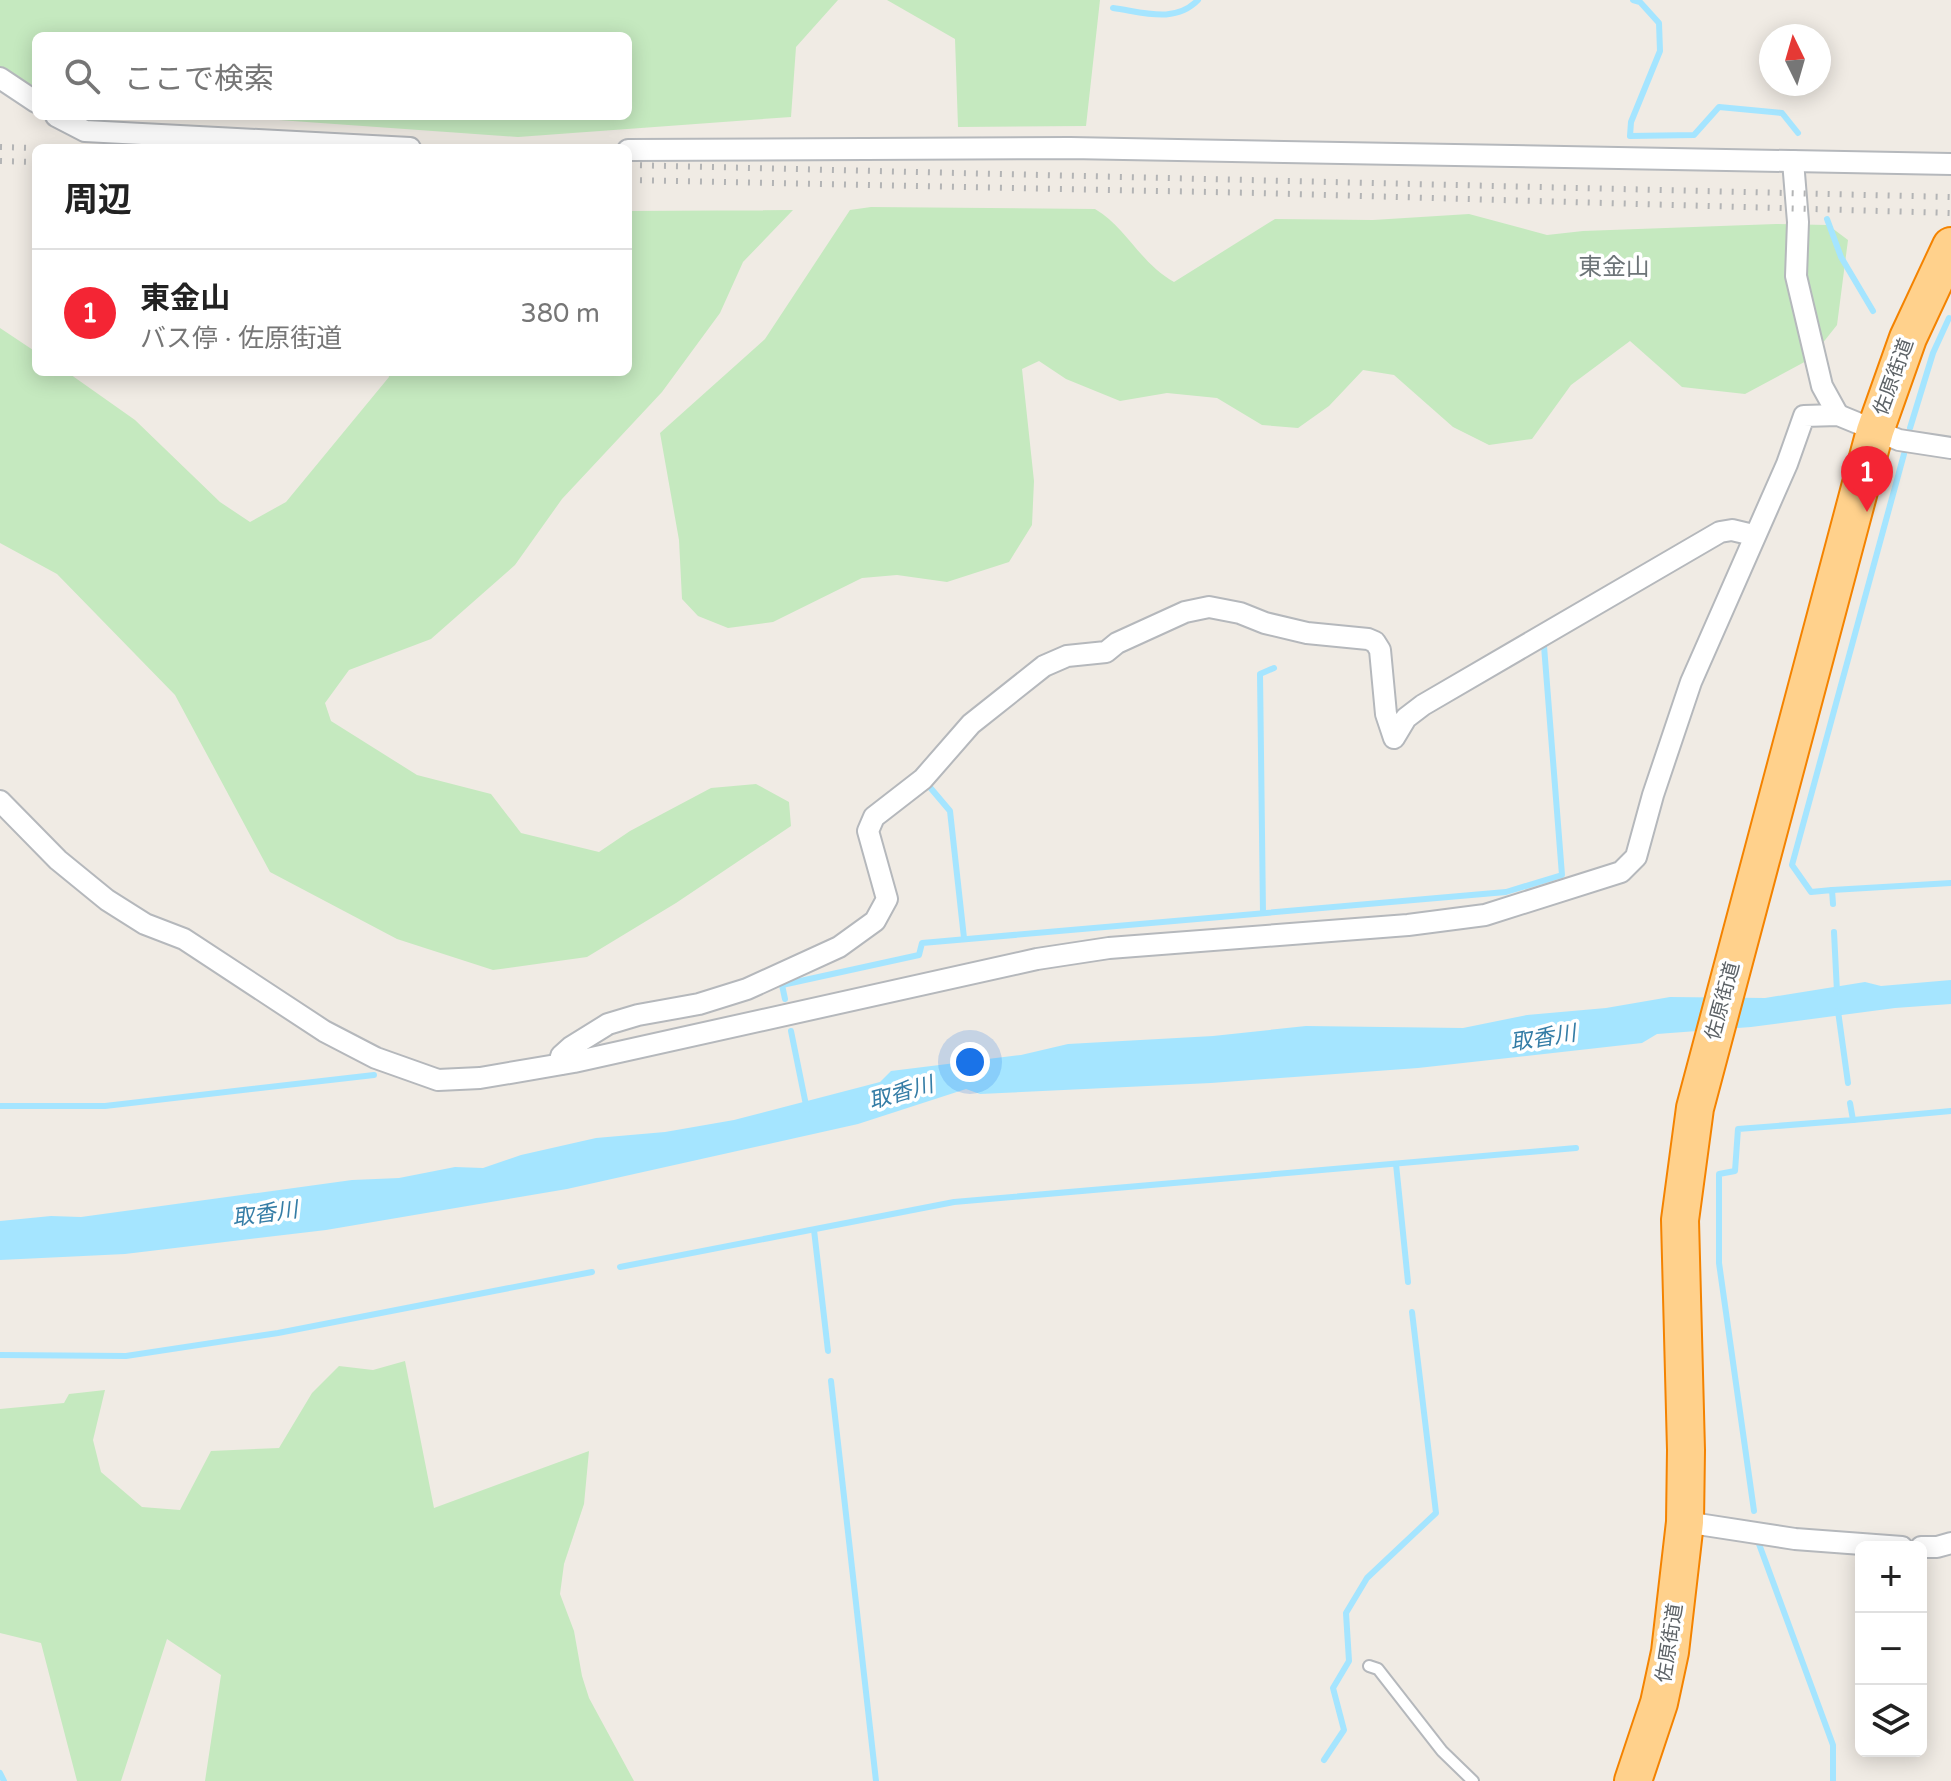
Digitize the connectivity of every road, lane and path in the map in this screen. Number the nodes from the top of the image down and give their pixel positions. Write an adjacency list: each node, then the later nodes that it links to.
1 (0, 78): 2 (street)
2 (32, 99)
3 (64, 120): 4 (street)
4 (334, 144)
5 (632, 150): 6 (street)
6 (1793, 161): 7 (street); 9 (street)
7 (1951, 164)
8 (1951, 246): 10 (highway, 佐原街道)
9 (1838, 415): 10 (street); 12 (street)
10 (1875, 431): 11 (street); 15 (highway, 佐原街道)
11 (1951, 448)
12 (1753, 535): 14 (street); 14 (street)
13 (0, 801): 14 (street)
14 (560, 1064)
15 (1685, 1522): 16 (street); 21 (highway, 佐原街道)
16 (1855, 1543)
17 (1951, 1543): 18 (street)
18 (1927, 1546)
19 (1369, 1666): 20 (lane)
20 (1473, 1781)
21 (1633, 1781)

